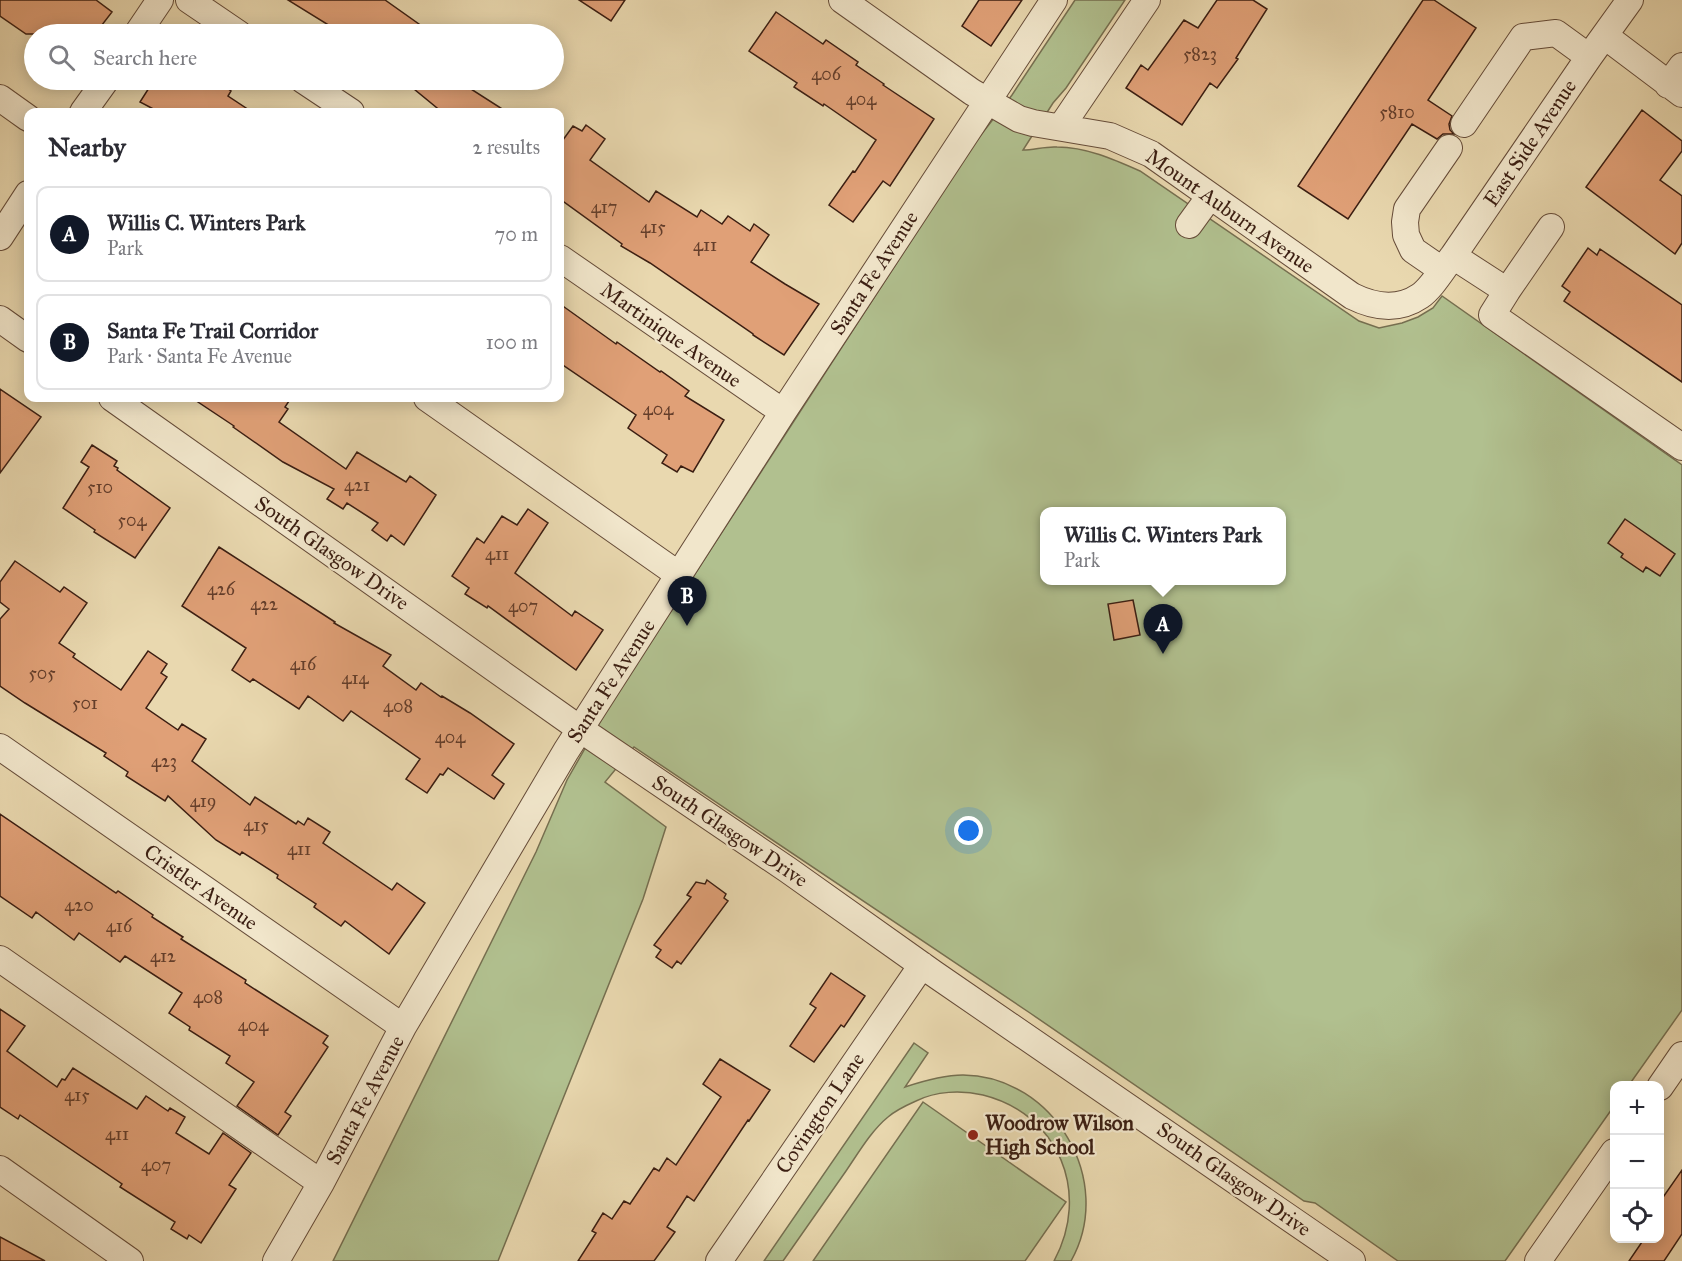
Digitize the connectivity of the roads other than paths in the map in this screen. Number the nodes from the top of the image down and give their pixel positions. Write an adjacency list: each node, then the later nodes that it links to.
1 (160, 0): 7 (street)
2 (189, 0): 8 (street)
3 (842, 0): 15 (street, Mount Auburn Avenue)
4 (1054, 0): 15 (street, Santa Fe Avenue)
5 (1147, 0): 20 (street)
6 (1620, 3): 9 (street, East Side Avenue)
7 (144, 24)
8 (224, 24)
9 (1605, 36): 10 (street, East Side Avenue); 11 (street)
10 (1589, 57): 19 (street); 28 (street, East Side Avenue)
11 (1677, 81)
12 (99, 90): 16 (street)
13 (318, 90): 17 (street)
14 (0, 98): 18 (street)
15 (988, 102): 20 (street, Mount Auburn Avenue); 34 (street, Santa Fe Avenue)
16 (86, 108)
17 (345, 108)
18 (24, 115)
19 (1464, 124)
20 (1061, 127): 22 (street, Mount Auburn Avenue)
21 (1449, 148): 28 (street)
22 (1210, 196): 24 (street); 28 (street, Mount Auburn Avenue)
23 (24, 200): 26 (street)
24 (1189, 225)
25 (1551, 227): 29 (street)
26 (0, 237)
27 (564, 261): 34 (street, Martinique Avenue)
28 (1441, 271): 29 (street)
29 (1507, 291): 35 (street)
30 (0, 319): 31 (street)
31 (24, 336)
32 (118, 402): 37 (street, South Glasgow Drive)
33 (433, 402): 36 (street)
34 (783, 412): 36 (street, Santa Fe Avenue)
35 (1682, 447)
36 (679, 574): 37 (street, Santa Fe Avenue)
37 (580, 729): 40 (street, South Glasgow Drive); 41 (street, Santa Fe Avenue)
38 (0, 747): 41 (street, Cristler Avenue)
39 (0, 959): 46 (street)
40 (922, 965): 49 (street, Covington Lane); 50 (street, South Glasgow Drive)
41 (403, 1028): 46 (street, Santa Fe Avenue)
42 (1682, 1055): 43 (street)
43 (1663, 1081)
44 (1610, 1158): 51 (street)
45 (0, 1169): 47 (street)
46 (321, 1183): 48 (street, Santa Fe Avenue)
47 (130, 1261)
48 (276, 1261)
49 (718, 1261)
50 (1352, 1261)
51 (1538, 1261)

